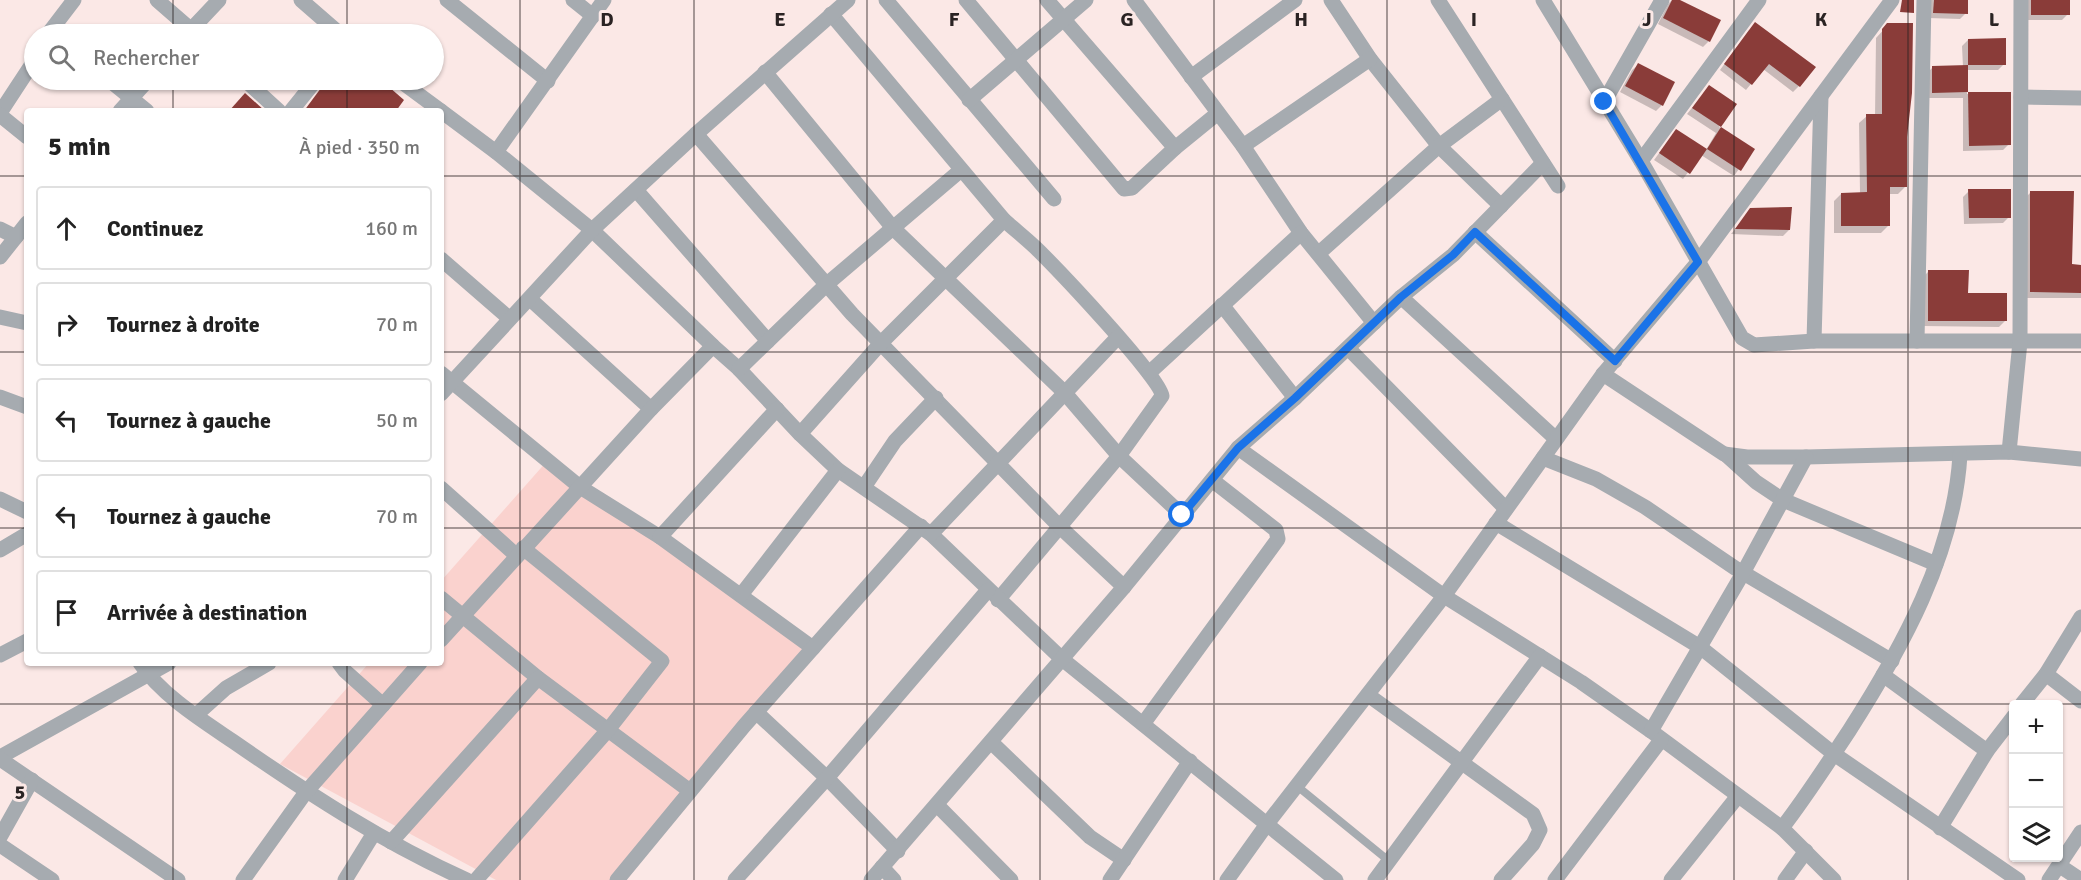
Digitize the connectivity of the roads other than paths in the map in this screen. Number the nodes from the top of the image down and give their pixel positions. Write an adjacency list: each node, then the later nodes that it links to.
1 (74, 0): 26 (street)
2 (157, 0): 27 (street)
3 (219, 0): 28 (street)
4 (301, 0): 29 (street)
5 (447, 0): 35 (street)
6 (573, 0): 24 (street)
7 (604, 0): 24 (street)
8 (848, 0): 23 (street)
9 (886, 0): 47 (street)
10 (966, 0): 30 (street)
11 (1047, 0): 25 (street)
12 (1086, 0): 25 (street)
13 (1134, 0): 34 (street)
14 (1295, 0): 34 (street)
15 (1331, 0): 31 (street)
16 (1438, 0): 46 (street)
17 (1543, 0): 48 (street)
18 (1662, 0): 48 (street)
19 (1759, 0): 63 (street)
20 (1892, 0): 41 (street)
21 (1924, 0): 94 (street)
22 (2020, 0): 44 (street)
23 (831, 14): 32 (street); 65 (street)
24 (593, 16): 35 (street)
25 (1062, 20): 30 (street); 61 (street)
26 (57, 24)
27 (182, 24)
28 (199, 24)
29 (329, 24)
30 (1016, 58): 47 (street); 61 (street)
31 (1370, 58): 59 (street); 60 (street)
32 (765, 72): 58 (street); 72 (street)
33 (24, 73): 42 (street)
34 (1191, 77): 55 (street)
35 (548, 81): 62 (street)
36 (123, 90): 43 (street)
37 (139, 90): 43 (street)
38 (256, 90): 51 (street)
39 (308, 90): 52 (street)
40 (413, 90): 53 (street)
41 (1821, 96): 81 (street); 93 (street)
42 (5, 97): 56 (street)
43 (132, 97): 49 (street); 50 (street)
44 (2021, 97): 45 (street); 96 (street)
45 (2081, 98)
46 (1502, 99): 60 (street); 64 (street)
47 (969, 100): 68 (street)
48 (1604, 102): 63 (street)
49 (123, 108)
50 (144, 108)
51 (276, 108)
52 (293, 108)
53 (437, 108)
54 (444, 113): 62 (street)
55 (1218, 113): 59 (street); 61 (street)
56 (0, 114): 57 (street)
57 (24, 134)
58 (696, 134): 67 (street); 83 (street)
59 (1244, 146): 76 (street)
60 (1439, 146): 69 (street); 78 (street)
61 (1175, 148)
62 (496, 152): 74 (street)
63 (1641, 161): 81 (street)
64 (1543, 163): 66 (street); 69 (street)
65 (961, 170): 70 (street); 72 (street)
66 (1558, 186)
67 (636, 190): 74 (street); 92 (street)
68 (1054, 199)
69 (1501, 206): 75 (street)
70 (1004, 220): 82 (street); 91 (street)
71 (24, 227): 77 (street)
72 (893, 228): 82 (street); 83 (street)
73 (0, 229): 77 (street)
74 (592, 230): 85 (street); 98 (street)
75 (1475, 232): 84 (street); 100 (street)
76 (1301, 233): 78 (street); 86 (street)
77 (16, 237): 79 (street)
78 (1319, 253): 90 (street)
79 (0, 257)
80 (444, 262): 88 (street)
81 (1698, 262): 93 (street); 100 (street)
82 (947, 279): 97 (street); 105 (street)
83 (827, 284): 92 (street); 97 (street)
84 (1401, 297): 90 (street); 113 (street)
85 (530, 299): 88 (street); 110 (street)
86 (1222, 305): 102 (street); 108 (street)
87 (0, 317): 89 (street)
88 (509, 318): 104 (street)
89 (24, 322)
90 (1374, 323): 99 (street)
91 (1118, 337): 102 (street); 105 (street)
92 (768, 341): 101 (street)
93 (1814, 341): 94 (street)
94 (1917, 341): 96 (street)
95 (2081, 341): 96 (street)
96 (2020, 342): 115 (street)
97 (881, 343): 107 (street); 112 (street)
98 (713, 346): 101 (street); 110 (street)
99 (1348, 348): 108 (street); 130 (street)
100 (1615, 361): 103 (street)
101 (740, 369): 111 (street)
102 (1149, 373): 118 (street)
103 (1604, 374): 113 (street); 116 (street)
104 (444, 383): 125 (street)
105 (1064, 392): 118 (street); 122 (street)
106 (0, 397): 109 (street)
107 (936, 398): 122 (street); 126 (street)
108 (1295, 398): 114 (street)
109 (24, 406)
110 (651, 409): 125 (street)
111 (777, 409): 112 (street); 137 (street)
112 (800, 434): 123 (street)
113 (1556, 439): 120 (street)
114 (1238, 448): 124 (street); 145 (street)
115 (2009, 452): 117 (street); 121 (street)
116 (1724, 454): 119 (street); 129 (street)
117 (1960, 455): 119 (street); 140 (street)
118 (1119, 456): 132 (street); 134 (street)
119 (1806, 457): 129 (street)
120 (1543, 458): 130 (street); 141 (street)
121 (2081, 459)
122 (999, 462): 134 (street); 135 (street)
123 (838, 470): 126 (street); 143 (street)
124 (1212, 480): 132 (street); 171 (street)
125 (580, 487): 137 (street); 139 (street)
126 (864, 487): 135 (street)
127 (444, 490): 139 (street)
128 (0, 499): 131 (street)
129 (1783, 500): 140 (street); 141 (street)
130 (1506, 509): 133 (street)
131 (24, 511)
132 (1182, 515): 142 (street)
133 (1496, 523): 145 (street); 151 (street)
134 (1059, 526): 142 (street); 144 (street)
135 (926, 530): 144 (street); 152 (street)
136 (24, 536): 138 (street)
137 (660, 537): 143 (street)
138 (0, 550)
139 (520, 552): 147 (street); 172 (street)
140 (1936, 564): 156 (street)
141 (1743, 573): 151 (street); 156 (street)
142 (1124, 587): 155 (street)
143 (741, 595): 152 (street)
144 (993, 595): 155 (street); 180 (street)
145 (1444, 596): 154 (street); 164 (street)
146 (444, 601): 147 (street)
147 (462, 616): 149 (street); 163 (street)
148 (2081, 617): 161 (street)
149 (444, 636)
150 (24, 643): 153 (street)
151 (1700, 647): 173 (street); 176 (street)
152 (813, 648): 168 (street)
153 (0, 655)
154 (1540, 656): 173 (street); 179 (street)
155 (1062, 659): 171 (street); 174 (street)
156 (1892, 661): 162 (street)
157 (263, 666): 169 (street)
158 (341, 666): 167 (street)
159 (417, 666): 167 (street)
160 (144, 669): 169 (street); 177 (street)
161 (2046, 674): 165 (street); 166 (street)
162 (1883, 675): 175 (street); 176 (street)
163 (538, 678): 172 (street); 193 (street)
164 (1368, 696): 179 (street); 182 (street)
165 (2026, 700)
166 (2081, 701)
167 (383, 705): 184 (street)
168 (756, 712): 180 (street); 183 (street)
169 (196, 715): 184 (street)
170 (2009, 721): 175 (street)
171 (1143, 724): 178 (street)
172 (608, 730): 183 (street); 206 (street)
173 (1656, 736): 185 (street); 217 (street)
174 (991, 742): 186 (street); 197 (street)
175 (1987, 751): 189 (street)
176 (1834, 754): 188 (street); 189 (street)
177 (0, 758): 181 (street)
178 (1190, 761): 187 (street); 197 (street)
179 (1461, 762): 198 (street); 216 (street)
180 (827, 778): 195 (street); 208 (street)
181 (32, 780): 192 (street); 203 (street)
182 (1297, 786): 187 (street); 198 (lane)
183 (690, 790): 207 (street)
184 (306, 792): 191 (street); 204 (street)
185 (1738, 796): 188 (street); 218 (street)
186 (938, 805): 195 (street); 211 (street)
187 (1267, 824): 213 (street); 214 (street)
188 (1782, 828): 196 (street)
189 (1940, 828): 221 (street)
190 (2081, 832): 199 (street)
191 (375, 833): 193 (street); 205 (street)
192 (0, 837)
193 (391, 842): 201 (street)
194 (0, 844): 202 (street)
195 (898, 851): 200 (street)
196 (1806, 851): 219 (street); 220 (street)
197 (1124, 860): 212 (street)
198 (1389, 861): 215 (street)
199 (2060, 866): 222 (street); 223 (street)
200 (882, 867): 209 (street); 210 (street)
201 (458, 878)
202 (52, 880)
203 (178, 880)
204 (243, 880)
205 (345, 880)
206 (476, 880)
207 (617, 880)
208 (735, 880)
209 (871, 880)
210 (894, 880)
211 (1011, 880)
212 (1110, 880)
213 (1227, 880)
214 (1336, 880)
215 (1375, 880)
216 (1502, 880)
217 (1554, 880)
218 (1671, 880)
219 (1785, 880)
220 (1834, 880)
221 (2018, 880)
222 (2049, 880)
223 (2081, 880)

